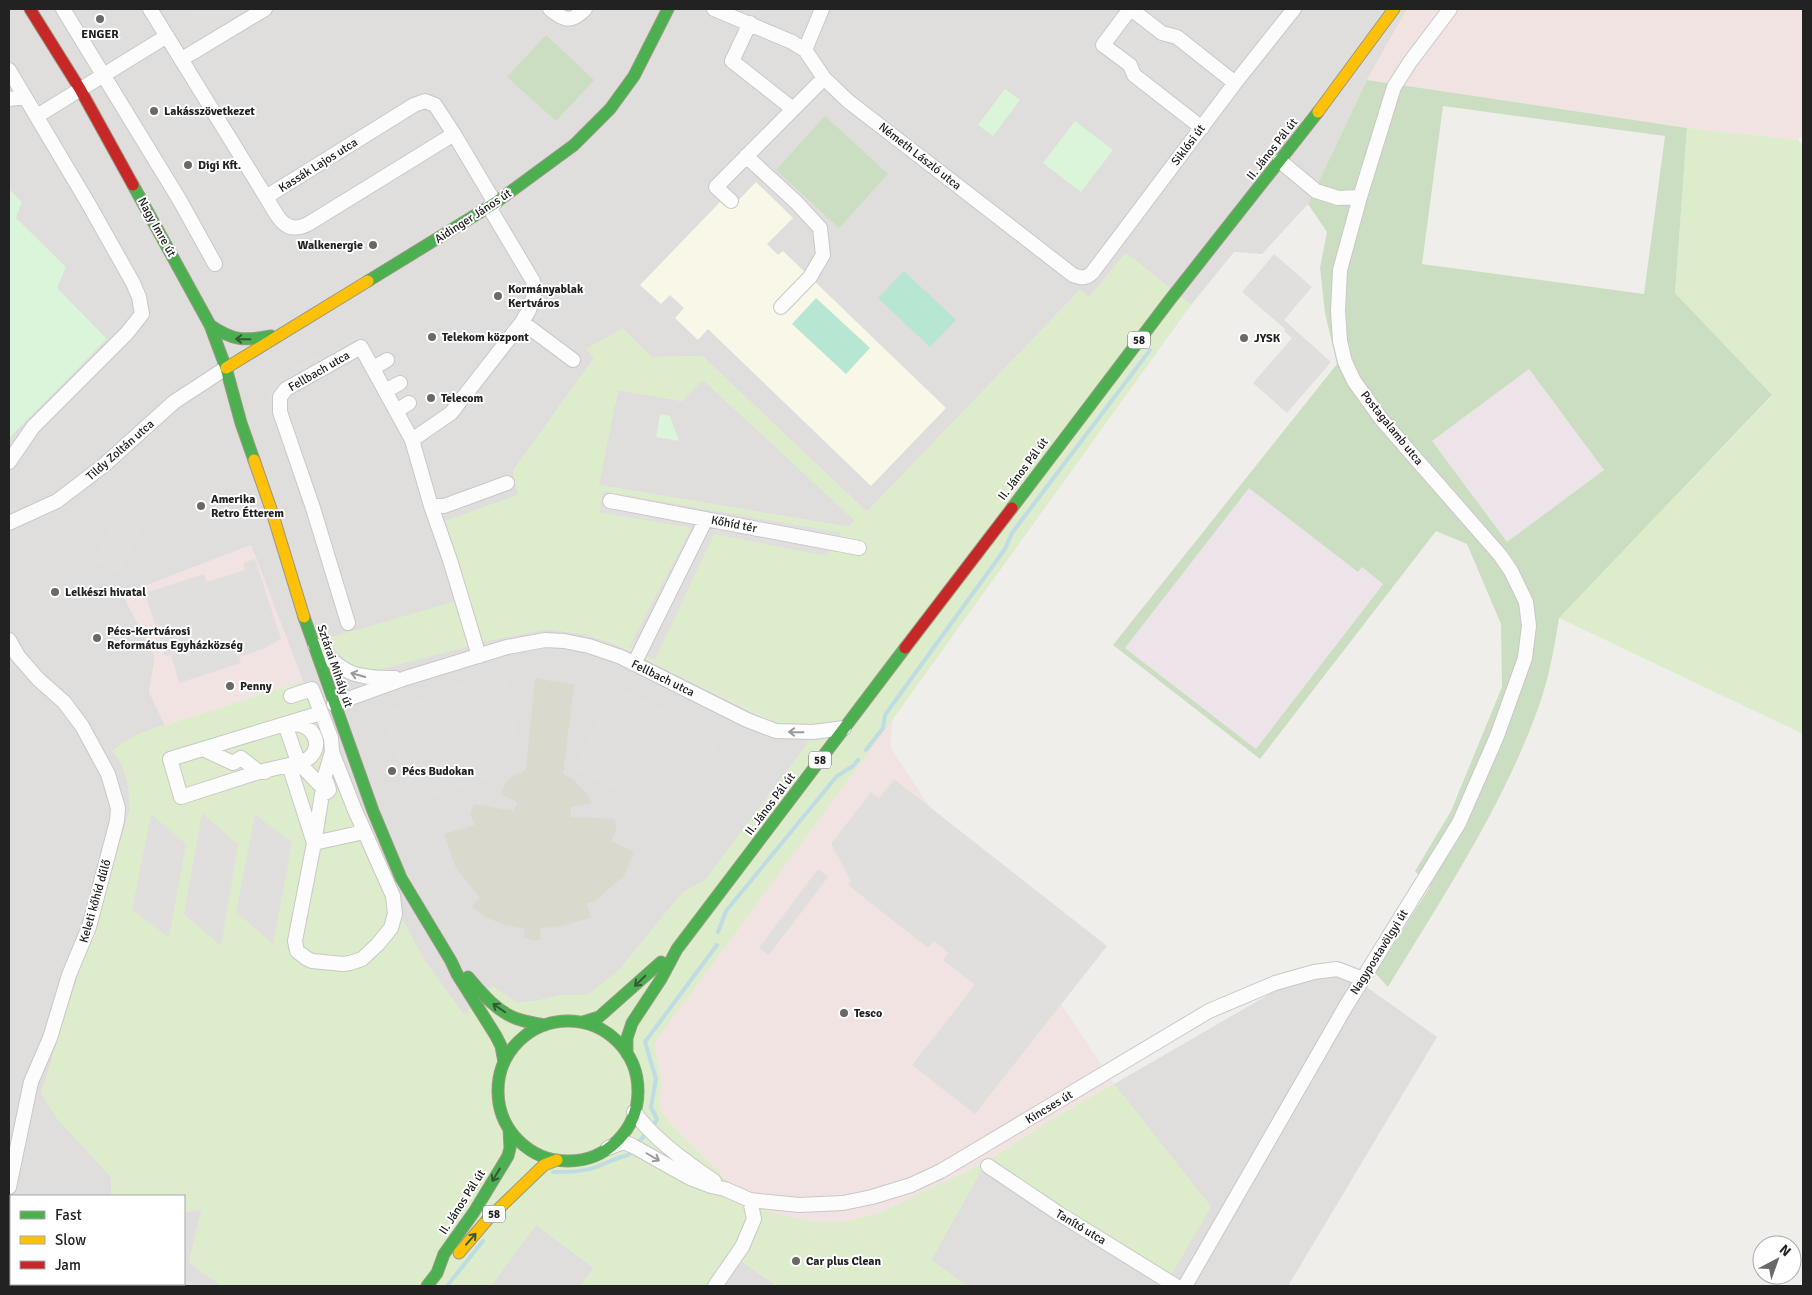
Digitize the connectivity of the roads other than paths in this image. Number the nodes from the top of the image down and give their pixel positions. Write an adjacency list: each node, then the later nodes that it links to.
1 (30, 9): 22 (main road, Nagy Imre út)
2 (63, 9): 19 (street)
3 (265, 9): 17 (street)
4 (550, 9): 5 (street)
5 (584, 9)
6 (668, 9): 34 (main road, Aidinger János út)
7 (714, 9): 14 (street)
8 (820, 9): 16 (street)
9 (1131, 9): 21 (street); 27 (street)
10 (1294, 9): 21 (street, Siklósi út)
11 (1394, 9): 30 (main road, II. János Pál út / 58)
12 (1450, 9): 32 (street, Postagalamb utca)
13 (156, 11): 15 (street)
14 (750, 23): 16 (street); 25 (street)
15 (167, 36): 17 (street); 19 (street)
16 (805, 50): 20 (street, Németh László utca)
17 (182, 60): 31 (street)
18 (9, 70): 23 (street)
19 (103, 75): 22 (street); 35 (street)
20 (824, 78): 25 (street); 36 (street, Németh László utca)
21 (1235, 83): 27 (street, Siklósi út)
22 (80, 89): 26 (street); 39 (main road, Nagy Imre út)
23 (25, 97): 24 (street); 26 (street)
24 (9, 99)
25 (793, 109): 29 (street)
26 (37, 116): 50 (street)
27 (1202, 128): 36 (street, Siklósi út)
28 (454, 134): 31 (street, Kassák Lajos utca); 31 (street, Kassák Lajos utca); 34 (street, Kassák Lajos utca)
29 (746, 156): 33 (street); 37 (street)
30 (1280, 161): 32 (street); 68 (main road, II. János Pál út / 58)
31 (266, 197)
32 (1360, 197): 57 (street, Postagalamb utca)
33 (731, 201)
34 (492, 205): 38 (street, Kassák Lajos utca); 40 (main road, Aidinger János út)
35 (214, 264)
36 (1081, 278)
37 (782, 307)
38 (522, 322): 42 (street); 49 (street, Kassák Lajos utca)
39 (210, 325): 40 (main road, one-way to 39); 43 (main road, Nagy Imre út)
40 (280, 334): 43 (main road, Aidinger János út)
41 (387, 360): 44 (street)
42 (573, 360)
43 (226, 368): 55 (street, Tildy Zoltán utca); 60 (main road, Sztárai Mihály út)
44 (373, 368): 46 (street, Fellbach utca); 58 (street, Fellbach utca)
45 (400, 383): 46 (street)
46 (385, 391): 48 (street, Fellbach utca)
47 (409, 403): 48 (street)
48 (396, 411): 49 (street, Fellbach utca)
49 (412, 440): 53 (street, Fellbach utca)
50 (9, 462)
51 (507, 483): 53 (street)
52 (610, 501): 54 (street, Kőhíd tér)
53 (431, 506): 61 (street, Fellbach utca)
54 (706, 519): 56 (street, Kőhíd tér); 62 (street)
55 (9, 523)
56 (859, 548)
57 (1526, 602): 86 (street, Nagypostavölgyi út)
58 (348, 623)
59 (9, 640): 96 (street, Keleti kőhíd dűlő)
60 (312, 642): 63 (street, one-way to 60); 65 (main road, Sztárai Mihály út)
61 (479, 656): 62 (street, Fellbach utca); 63 (street, Fellbach utca)
62 (634, 664): 68 (street, Fellbach utca, one-way to 62)
63 (406, 678): 65 (street, Fellbach utca)
64 (290, 696): 66 (street)
65 (334, 704): 85 (main road, Sztárai Mihály út)
66 (321, 713): 67 (street); 70 (street)
67 (285, 724): 69 (street); 70 (street); 71 (street)
68 (844, 728): 84 (main road, II. János Pál út / 58)
69 (254, 734): 72 (street); 74 (street)
70 (323, 737): 71 (street); 73 (street); 75 (street)
71 (293, 747): 75 (street)
72 (203, 749): 74 (street); 79 (street)
73 (332, 752): 77 (street); 80 (street)
74 (237, 760): 76 (street); 79 (street)
75 (294, 764): 76 (street); 78 (street); 80 (street)
76 (259, 772): 78 (street); 79 (street)
77 (342, 778): 80 (street); 81 (street)
78 (294, 779): 83 (street)
79 (222, 784)
80 (324, 788): 81 (street); 83 (street)
81 (354, 808): 82 (street)
82 (364, 832): 83 (street); 83 (street)
83 (314, 843)
84 (677, 949): 87 (main road, 58, one-way to 87); 89 (main road, 58)
85 (451, 961): 88 (main road, Sztárai Mihály út, one-way to 85); 90 (main road, Sztárai Mihály út)
86 (1362, 979): 98 (street, Kincses út); 103 (street, Nagypostavölgyi út)
87 (583, 1022): 88 (main road, 58); 89 (main road, 58)
88 (544, 1024): 90 (main road, 58)
89 (627, 1054): 91 (main road, 58)
90 (504, 1062): 92 (main road, 58)
91 (634, 1112): 93 (main road, 58); 97 (street)
92 (509, 1130): 94 (main road, 58); 99 (main road, II. János Pál út / 58, one-way to 99)
93 (608, 1148): 94 (main road, 58); 97 (street, one-way to 97)
94 (557, 1160): 99 (main road, 58, one-way to 94)
95 (988, 1166): 102 (street, Tanító utca)
96 (9, 1187)
97 (725, 1189): 98 (street, Kincses út)
98 (750, 1200): 101 (street)
99 (436, 1274): 100 (main road, II. János Pál út / 58)
100 (427, 1286)
101 (715, 1286)
102 (1176, 1286)
103 (1185, 1286)

